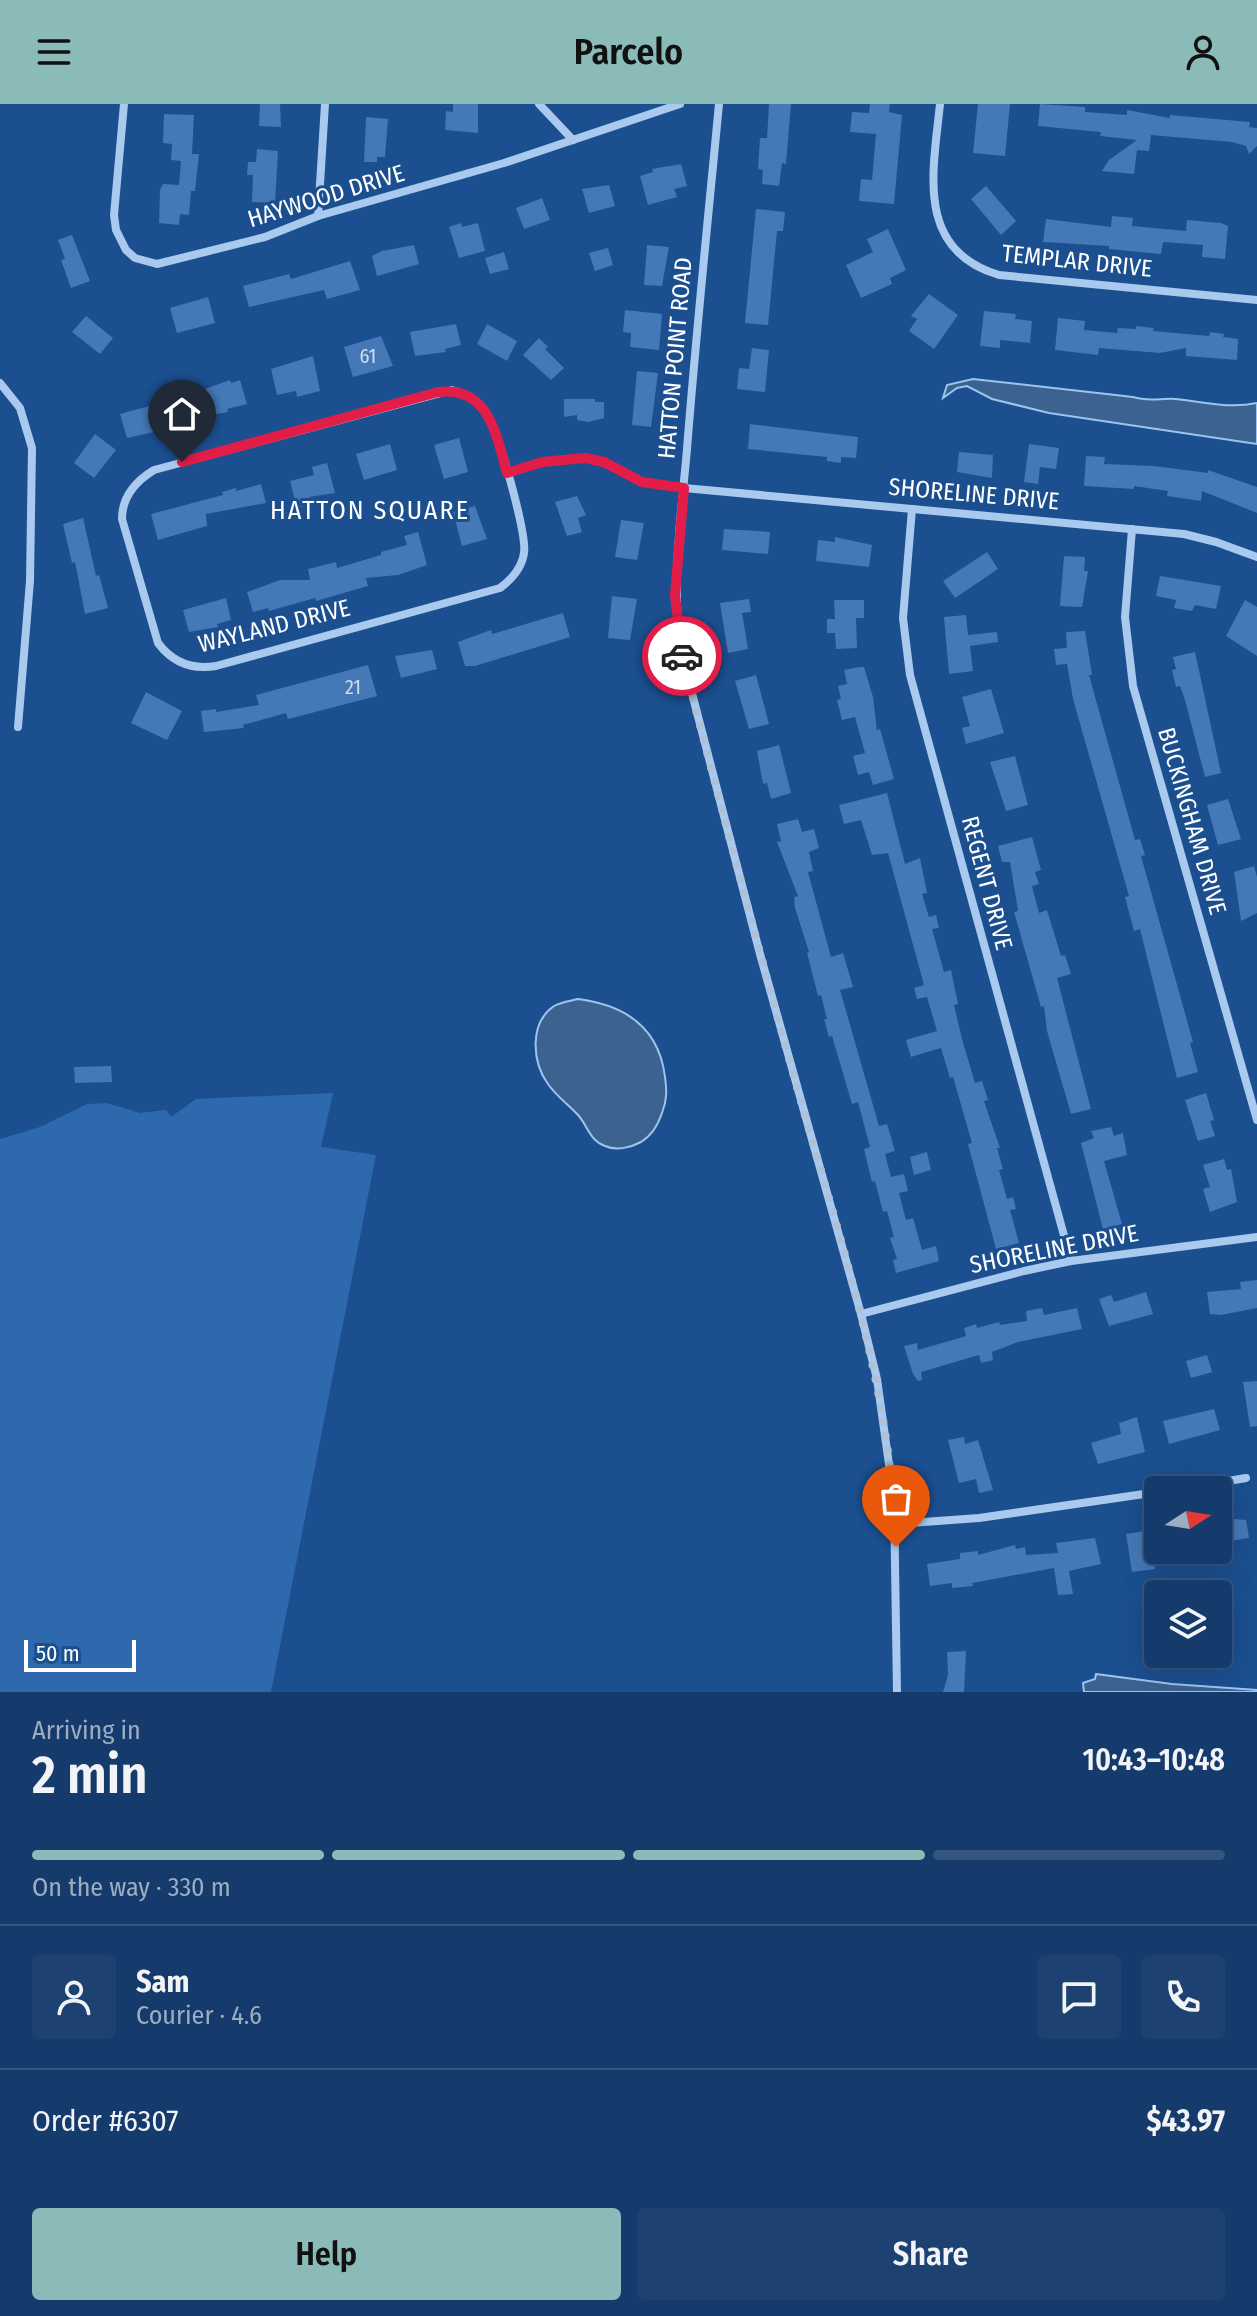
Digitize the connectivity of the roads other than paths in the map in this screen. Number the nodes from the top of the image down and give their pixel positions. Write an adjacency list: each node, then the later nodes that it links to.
1 (124, 104): 8 (street, HAYWOOD DRIVE)
2 (325, 104): 8 (street)
3 (539, 104): 7 (street)
4 (680, 104): 7 (street, HAYWOOD DRIVE)
5 (719, 104): 12 (street, HATTON POINT ROAD)
6 (940, 104): 9 (street, TEMPLAR DRIVE)
7 (573, 140): 8 (street, HAYWOOD DRIVE)
8 (318, 216)
9 (1257, 300)
10 (0, 383): 16 (street)
11 (507, 473): 11 (street, WAYLAND DRIVE); 12 (street)
12 (684, 488): 13 (street, SHORELINE DRIVE); 20 (street, HATTON POINT ROAD)
13 (912, 509): 14 (street, SHORELINE DRIVE); 19 (street, REGENT DRIVE)
14 (1132, 529): 15 (street, SHORELINE DRIVE); 17 (street, BUCKINGHAM DRIVE)
15 (1257, 557)
16 (18, 727)
17 (1257, 1120)
18 (1257, 1237): 19 (street, SHORELINE DRIVE)
19 (1071, 1261): 20 (street, SHORELINE DRIVE)
20 (861, 1314): 24 (street, HATTON POINT ROAD)
21 (1246, 1478): 22 (street)
22 (1232, 1480)
23 (1144, 1494): 24 (street)
24 (896, 1524): 25 (street, HATTON POINT ROAD)
25 (897, 1692)

